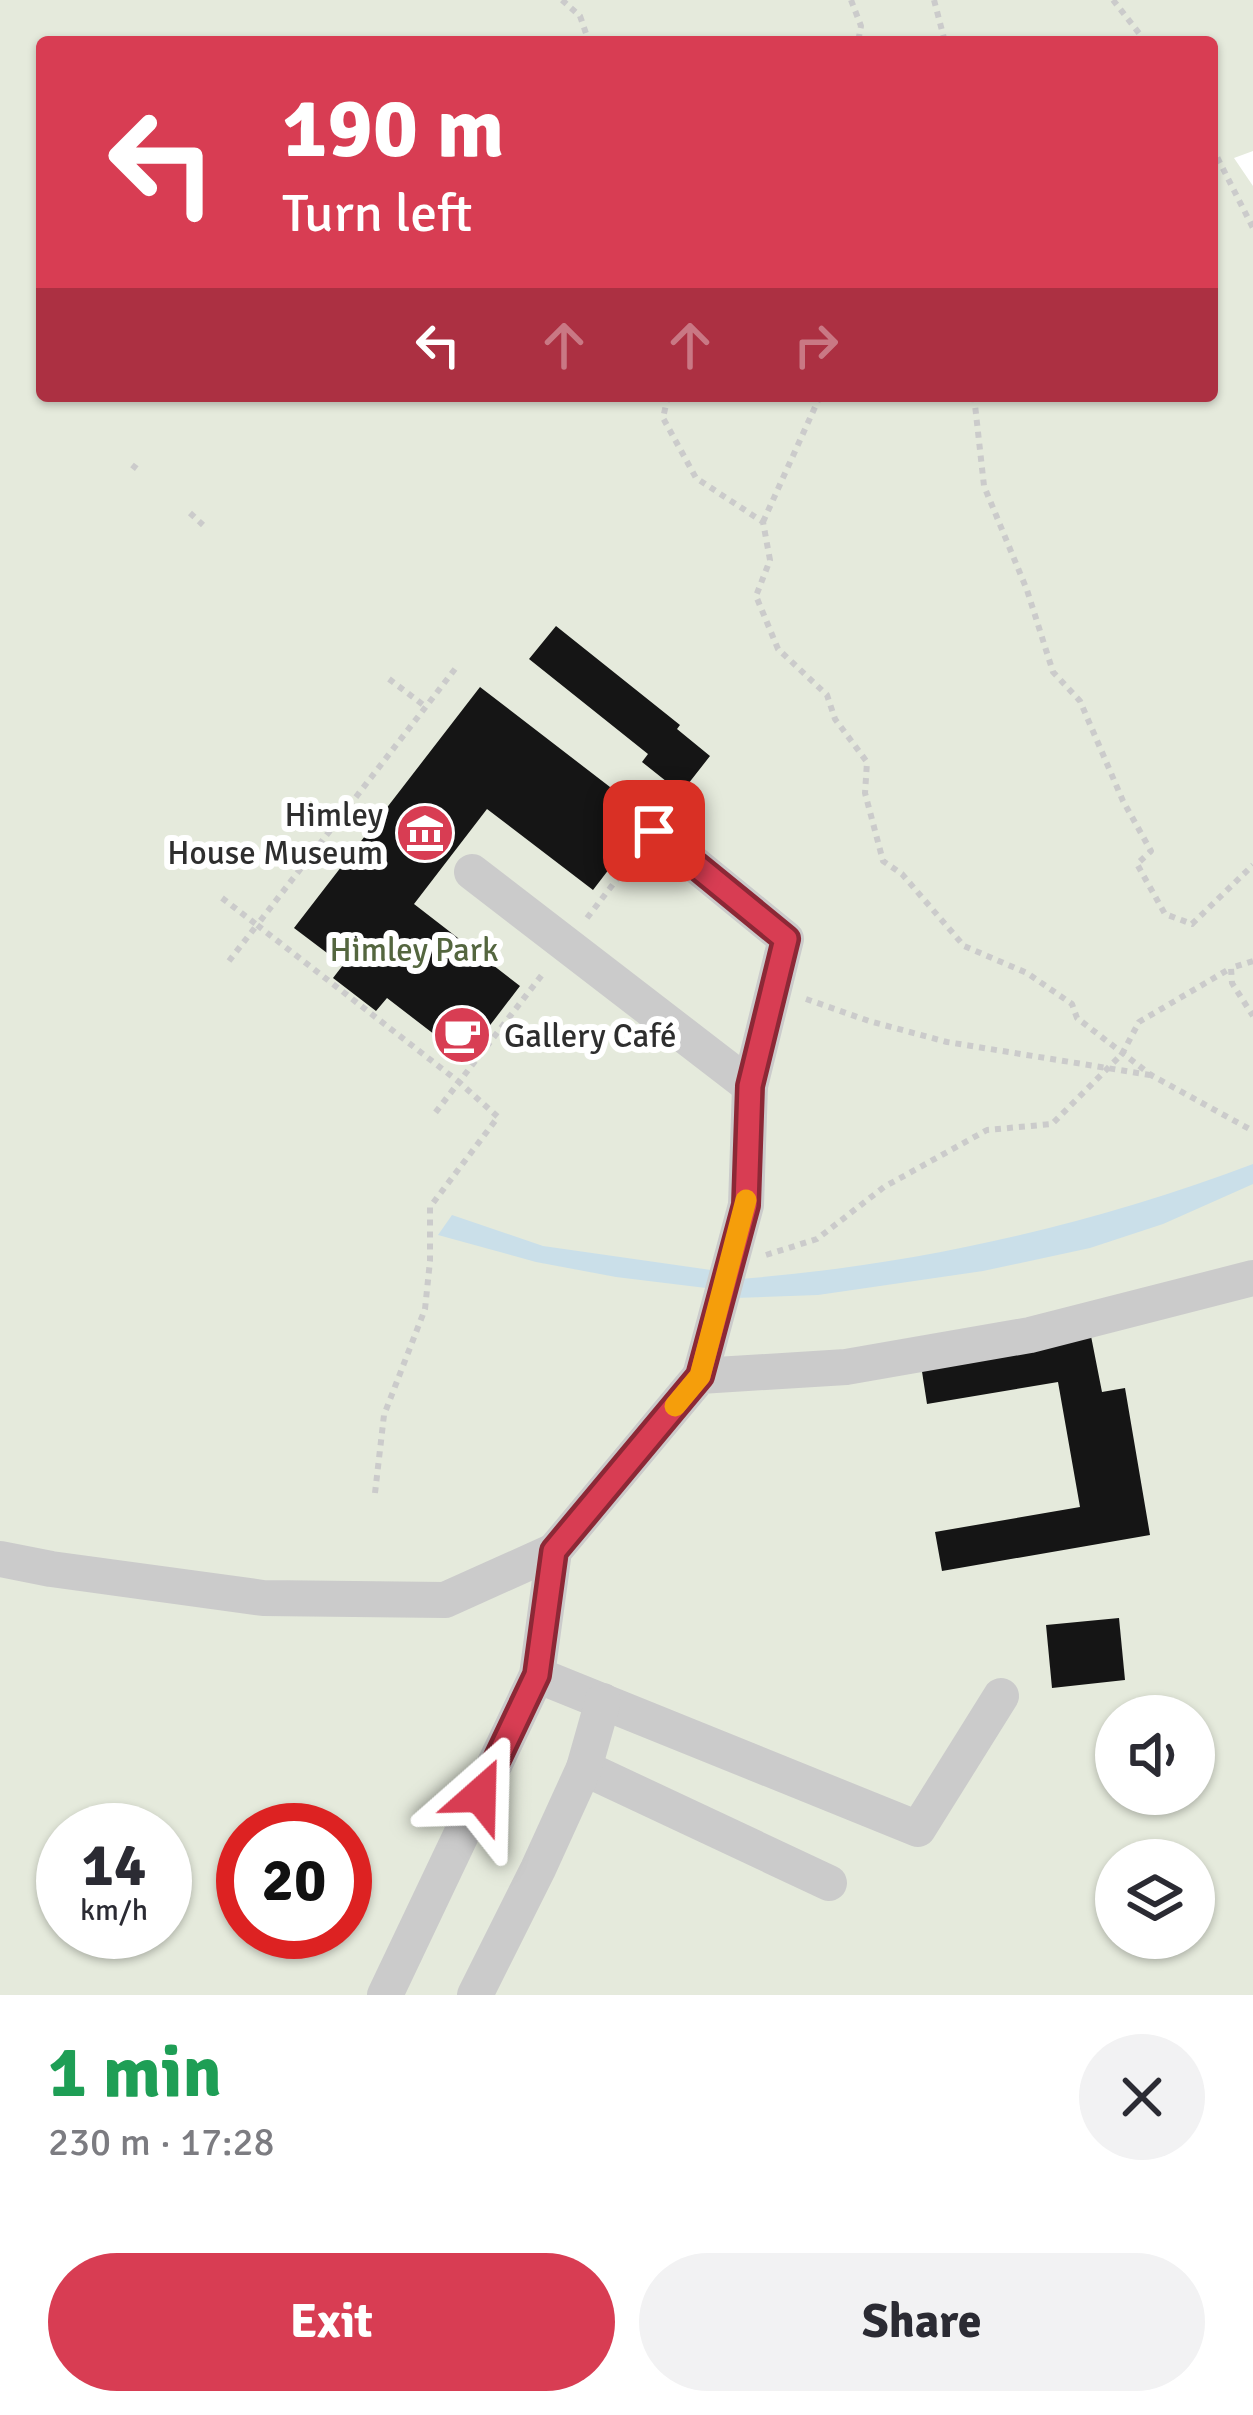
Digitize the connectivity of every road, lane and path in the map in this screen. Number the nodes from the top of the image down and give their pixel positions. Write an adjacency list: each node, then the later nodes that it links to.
1 (562, 0): 5 (path)
2 (851, 0): 6 (path)
3 (934, 0): 7 (path)
4 (1113, 0): 8 (path)
5 (587, 36)
6 (859, 36)
7 (943, 36)
8 (1141, 36)
9 (1218, 159): 10 (path)
10 (1253, 228)
11 (667, 402): 17 (path)
12 (817, 402): 17 (path)
13 (975, 402): 23 (path)
14 (132, 465): 15 (path)
15 (141, 472)
16 (190, 513): 18 (path)
17 (763, 522): 33 (path)
18 (203, 524)
19 (455, 669): 21 (path)
20 (389, 679): 21 (path)
21 (425, 707): 26 (path)
22 (654, 831): 27 (path); 31 (lane)
23 (1253, 865)
24 (472, 872): 27 (lane)
25 (222, 898): 26 (path)
26 (256, 925): 28 (path); 36 (path)
27 (566, 944): 36 (path); 37 (lane)
28 (229, 961)
29 (1253, 961): 30 (path)
30 (1231, 968): 32 (path); 33 (path)
31 (774, 988): 34 (path); 37 (lane)
32 (1253, 1016)
33 (1122, 1054): 34 (path); 35 (path)
34 (1108, 1069): 35 (path); 40 (path)
35 (1151, 1076): 39 (path)
36 (459, 1082): 38 (path); 43 (path)
37 (750, 1086): 40 (lane)
38 (432, 1118)
39 (1253, 1131)
40 (728, 1267): 42 (lane)
41 (1253, 1278): 42 (lane)
42 (700, 1376): 44 (lane)
43 (375, 1493)
44 (554, 1551): 45 (lane); 46 (lane)
45 (0, 1559)
46 (537, 1675): 48 (lane); 51 (lane)
47 (1001, 1696): 48 (lane)
48 (603, 1701): 49 (lane)
49 (584, 1768): 50 (lane); 52 (lane)
50 (830, 1883)
51 (385, 1995)
52 (475, 1995)

